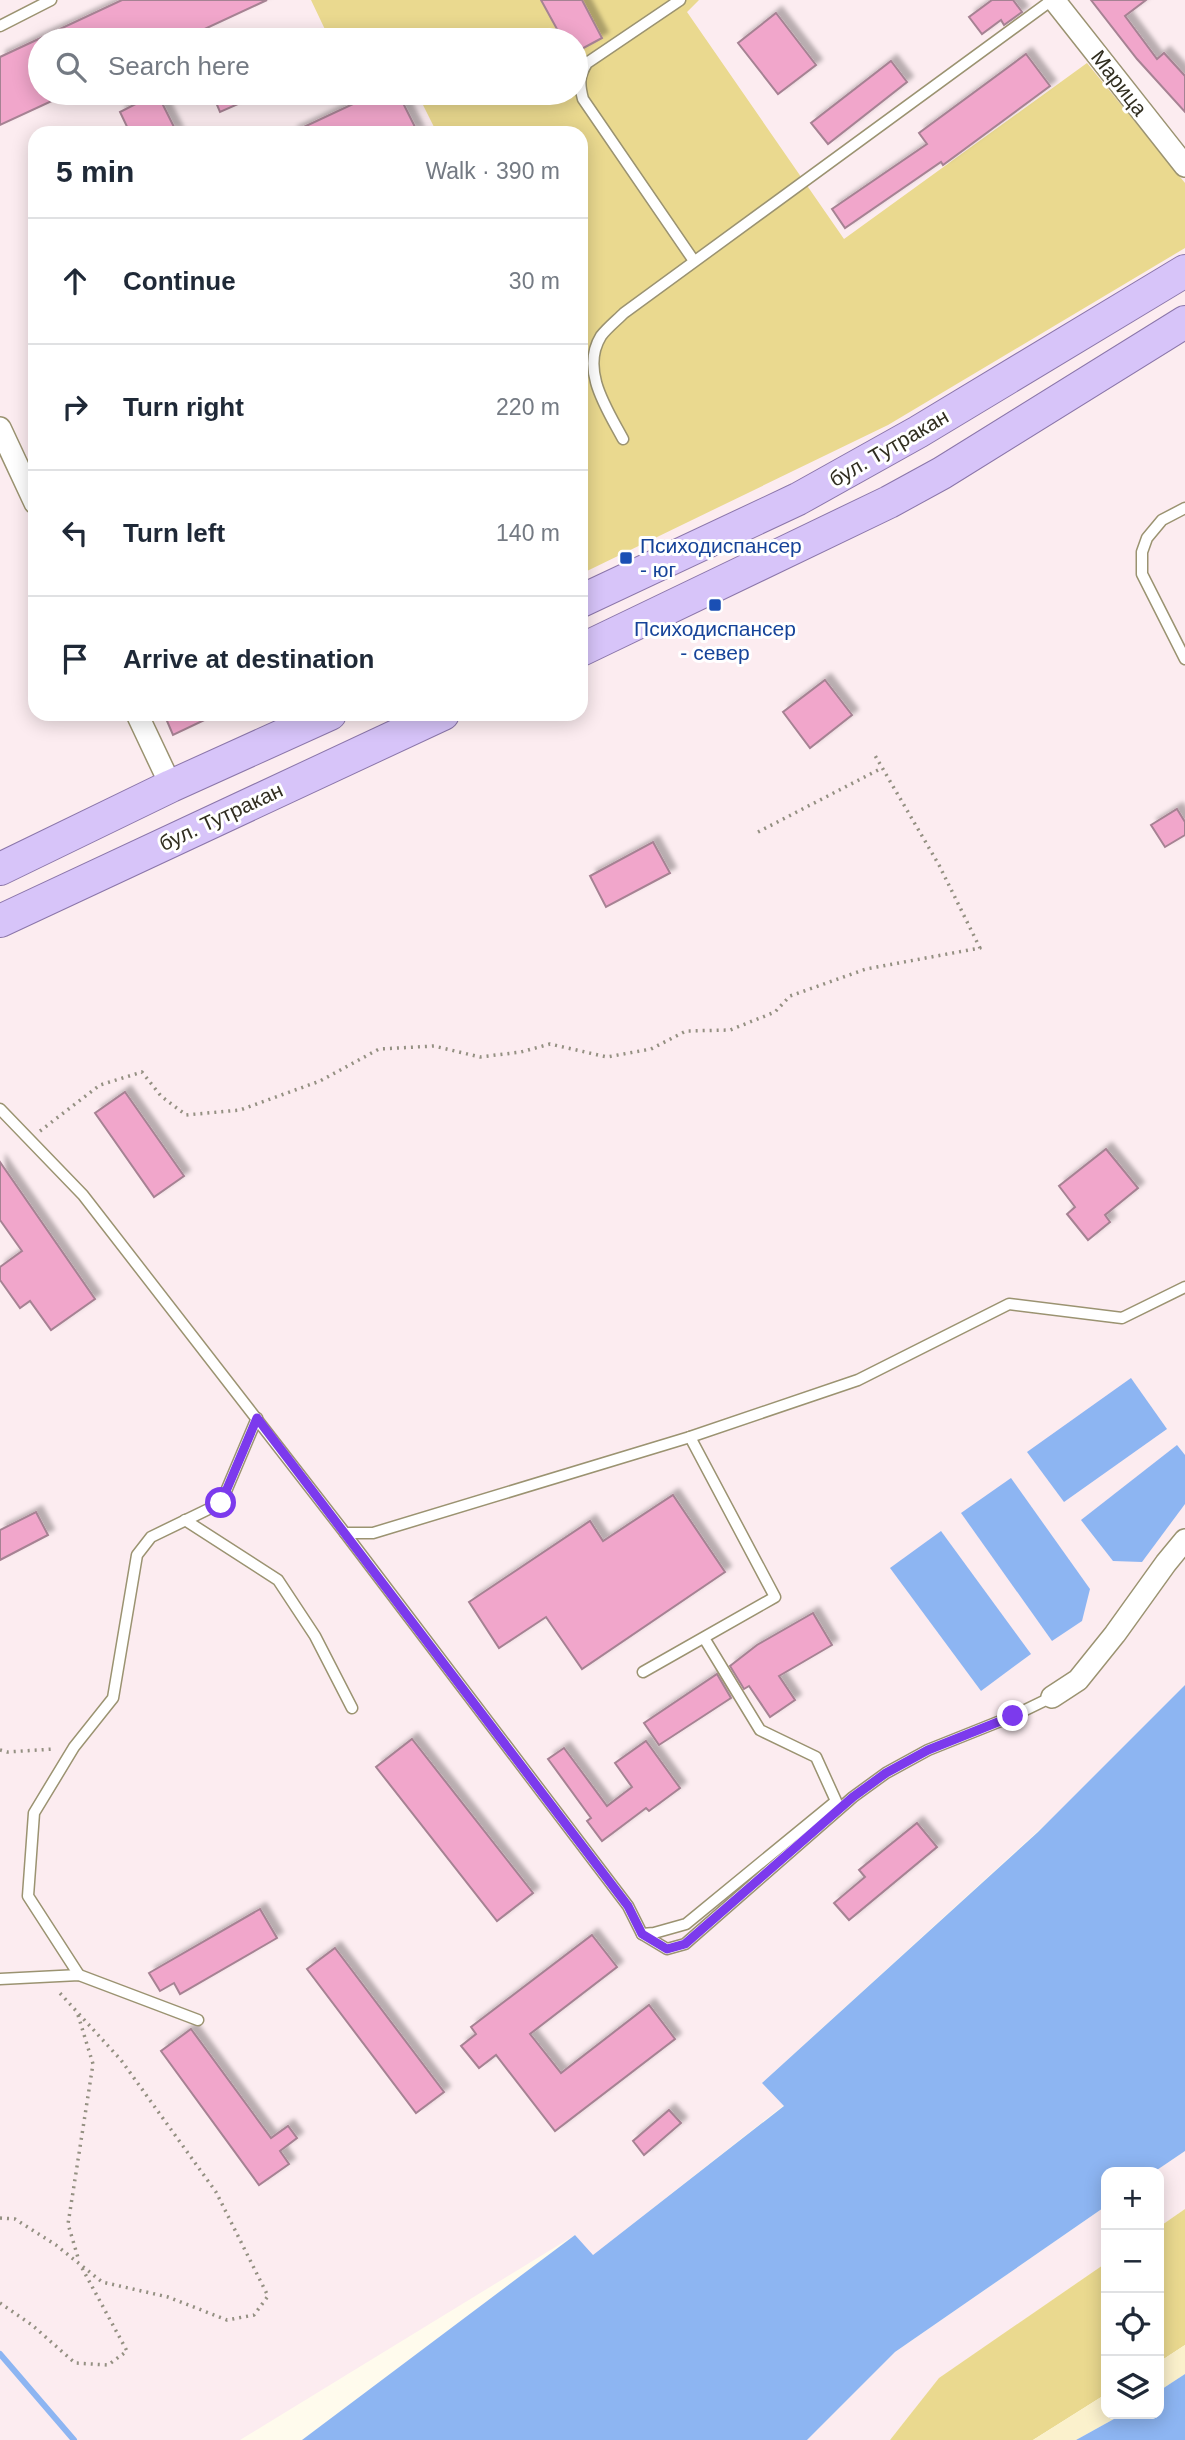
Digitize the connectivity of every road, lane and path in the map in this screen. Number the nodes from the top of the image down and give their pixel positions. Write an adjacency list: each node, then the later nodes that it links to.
1 (51, 0): 4 (lane)
2 (680, 0): 5 (lane)
3 (1053, 0): 7 (street, Марица); 8 (lane)
4 (0, 26)
5 (588, 62)
6 (587, 105): 8 (lane)
7 (1185, 166)
8 (694, 261): 12 (lane)
9 (1185, 271): 15 (main road, бул. Тутракан)
10 (1185, 322): 16 (main road)
11 (0, 428): 13 (street)
12 (623, 439)
13 (28, 488)
14 (1185, 508): 17 (lane)
15 (588, 598)
16 (588, 647)
17 (1185, 659)
18 (140, 721): 23 (street)
19 (315, 721): 23 (main road)
20 (428, 721): 25 (main road, бул. Тутракан)
21 (873, 752): 22 (path)
22 (882, 768): 26 (path); 31 (path)
23 (171, 786): 24 (main road); 25 (main road)
24 (137, 802): 27 (main road); 28 (main road)
25 (191, 830): 27 (main road, бул. Тутракан)
26 (758, 832)
27 (157, 846): 29 (main road, бул. Тутракан)
28 (0, 869)
29 (0, 921)
30 (0, 1109): 31 (lane)
31 (30, 1138): 33 (lane)
32 (1185, 1287): 34 (lane)
33 (257, 1418): 35 (lane); 36 (lane)
34 (690, 1437): 36 (lane); 38 (lane)
35 (185, 1520): 41 (lane); 42 (lane)
36 (345, 1533): 44 (lane)
37 (1185, 1541): 40 (street)
38 (704, 1638): 39 (lane); 44 (lane)
39 (643, 1672)
40 (1052, 1697): 44 (lane)
41 (352, 1708)
42 (74, 1747): 43 (path); 45 (lane)
43 (0, 1750)
44 (642, 1934)
45 (79, 1975): 46 (lane); 49 (lane)
46 (45, 1976): 47 (lane); 48 (path)
47 (0, 1979)
48 (78, 2013): 51 (path); 51 (path)
49 (198, 2020)
50 (0, 2218): 51 (path)
51 (79, 2264): 52 (path)
52 (0, 2303)

